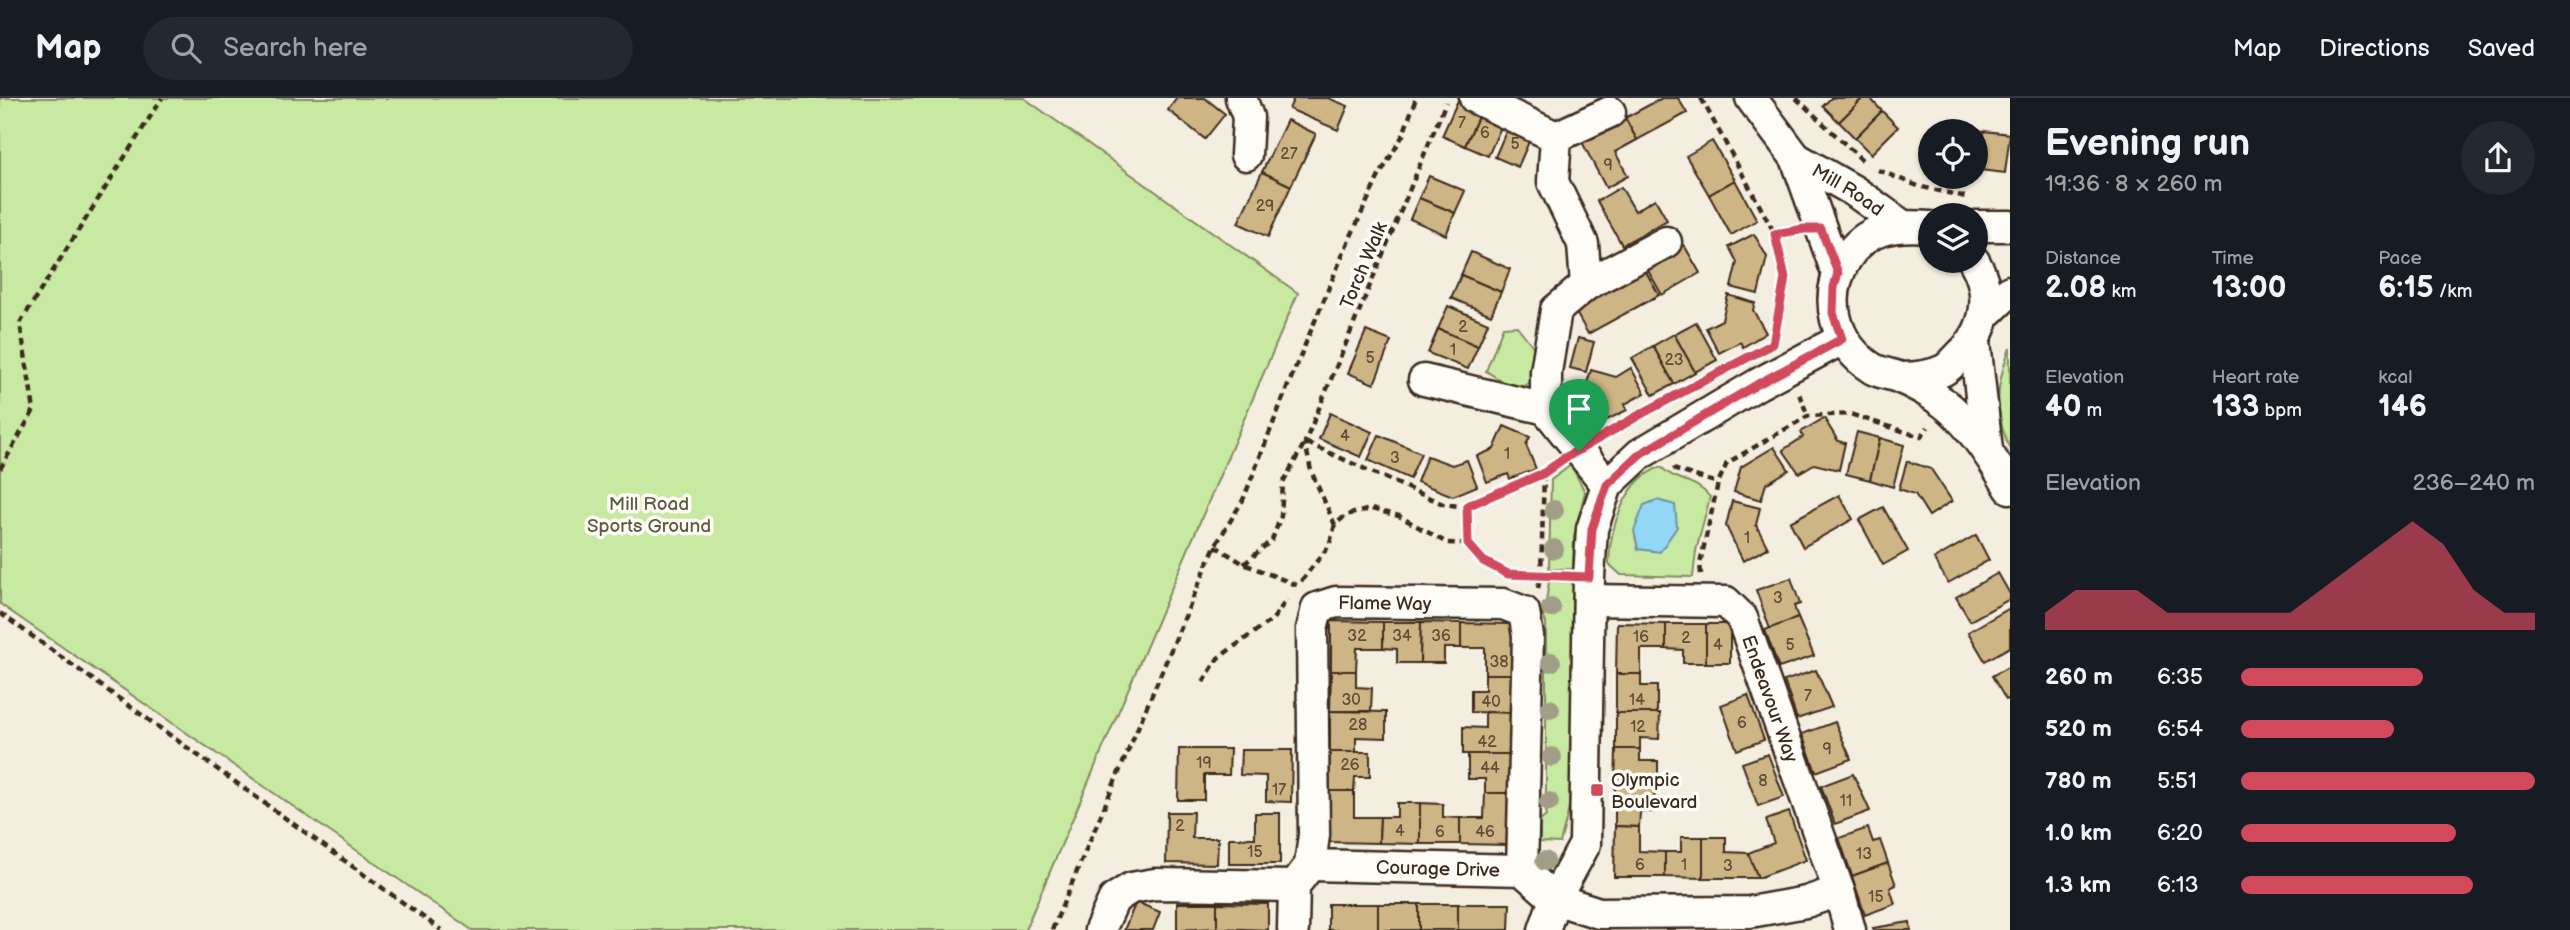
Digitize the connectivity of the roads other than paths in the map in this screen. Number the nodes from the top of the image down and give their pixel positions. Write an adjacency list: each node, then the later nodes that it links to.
1 (1241, 98): 6 (street)
2 (1475, 98): 5 (street)
3 (1751, 98): 7 (street, Mill Road)
4 (1610, 112): 5 (street)
5 (1556, 137): 15 (street)
6 (1246, 155)
7 (1797, 158): 9 (street, Mill Road); 13 (street, Mill Road)
8 (1988, 217): 11 (street)
9 (1900, 225): 10 (street, Mill Road); 13 (street, Mill Road)
10 (1918, 226)
11 (2010, 226)
12 (1666, 242): 15 (street)
13 (1838, 273): 18 (street, Mill Road)
14 (1981, 273): 17 (street, Mill Road)
15 (1586, 285): 22 (street)
16 (2010, 291): 17 (street)
17 (1986, 314): 19 (street, Mill Road)
18 (1842, 339): 20 (street, Mill Road); 24 (street)
19 (1975, 342): 20 (street, Mill Road); 23 (street, Mill Road)
20 (1901, 378): 23 (street, Mill Road)
21 (1424, 380): 22 (street)
22 (1546, 409): 24 (street)
23 (1987, 450): 25 (street, Mill Road)
24 (1607, 485): 26 (street)
25 (2010, 488)
26 (1589, 588): 29 (street, Endeavour Way); 30 (street)
27 (1522, 870): 28 (street, Courage Drive); 28 (street, Flame Way); 30 (street, Courage Drive)
28 (1302, 875): 32 (street, Courage Drive); 33 (street, Flame Way)
29 (1839, 891): 31 (street); 35 (street, Endeavour Way)
30 (1555, 899): 31 (street); 34 (street)
31 (1599, 922)
32 (1100, 930)
33 (1293, 930)
34 (1544, 930)
35 (1850, 930)

